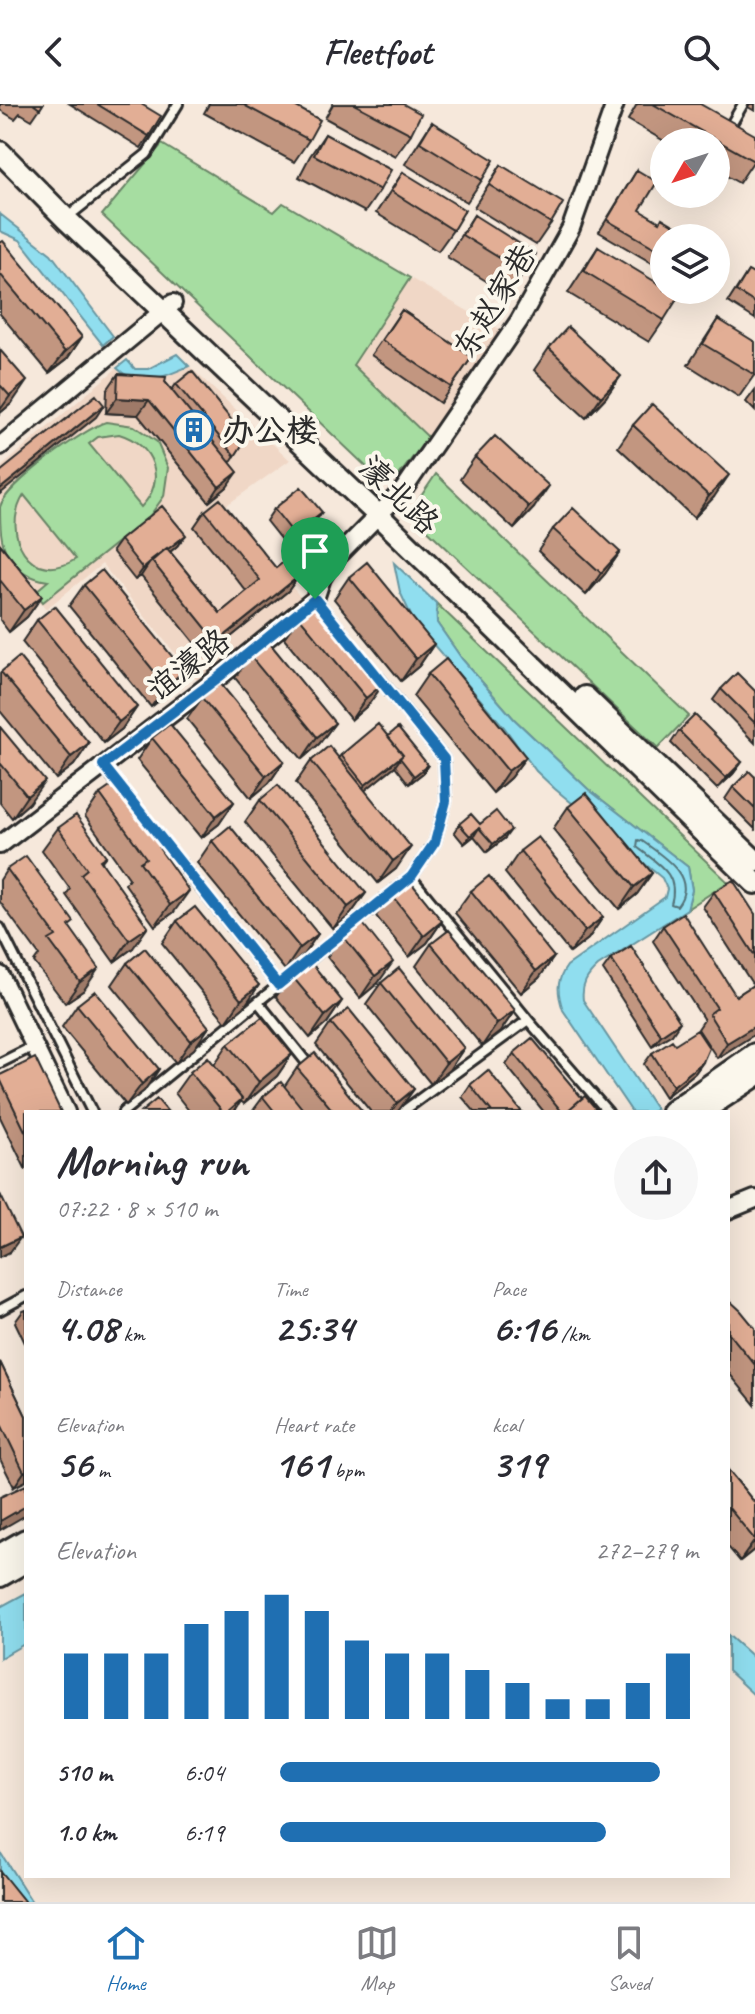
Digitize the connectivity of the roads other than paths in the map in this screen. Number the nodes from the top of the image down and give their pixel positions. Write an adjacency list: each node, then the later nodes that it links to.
1 (178, 104): 7 (lane)
2 (615, 104): 10 (street, 东赵家巷)
3 (743, 104): 4 (lane)
4 (730, 128)
5 (0, 135): 7 (street, 濠北路)
6 (0, 152): 8 (street, 濠北路)
7 (75, 211): 8 (street, 濠北路)
8 (168, 308): 9 (street); 10 (street, 濠北路)
9 (0, 446)
10 (383, 512): 11 (street, 谊濠路); 18 (street, 濠北路); 20 (street, 濠北路)
11 (315, 599): 12 (lane); 14 (street, 谊濠路)
12 (353, 646)
13 (372, 670): 19 (lane)
14 (103, 765): 15 (lane); 17 (street, 谊濠路)
15 (132, 803)
16 (152, 828): 23 (lane)
17 (0, 845)
18 (755, 861)
19 (411, 877): 23 (lane); 25 (lane)
20 (755, 883)
21 (0, 928): 32 (lane)
22 (0, 975): 26 (street)
23 (278, 985): 24 (lane)
24 (258, 1002): 29 (lane); 33 (lane)
25 (528, 1020): 34 (lane); 35 (lane)
26 (34, 1046): 28 (lane); 31 (street)
27 (755, 1055): 36 (main road)
28 (0, 1063)
29 (314, 1071)
30 (755, 1075): 37 (main road)
31 (65, 1110)
32 (91, 1110)
33 (125, 1110)
34 (405, 1110)
35 (606, 1110)
36 (676, 1110)
37 (702, 1110)
38 (755, 1199): 39 (street)
39 (730, 1209)
40 (24, 1297): 41 (lane)
41 (0, 1310)
42 (24, 1542): 43 (main road)
43 (0, 1556)
44 (24, 1561): 45 (main road)
45 (0, 1575)

